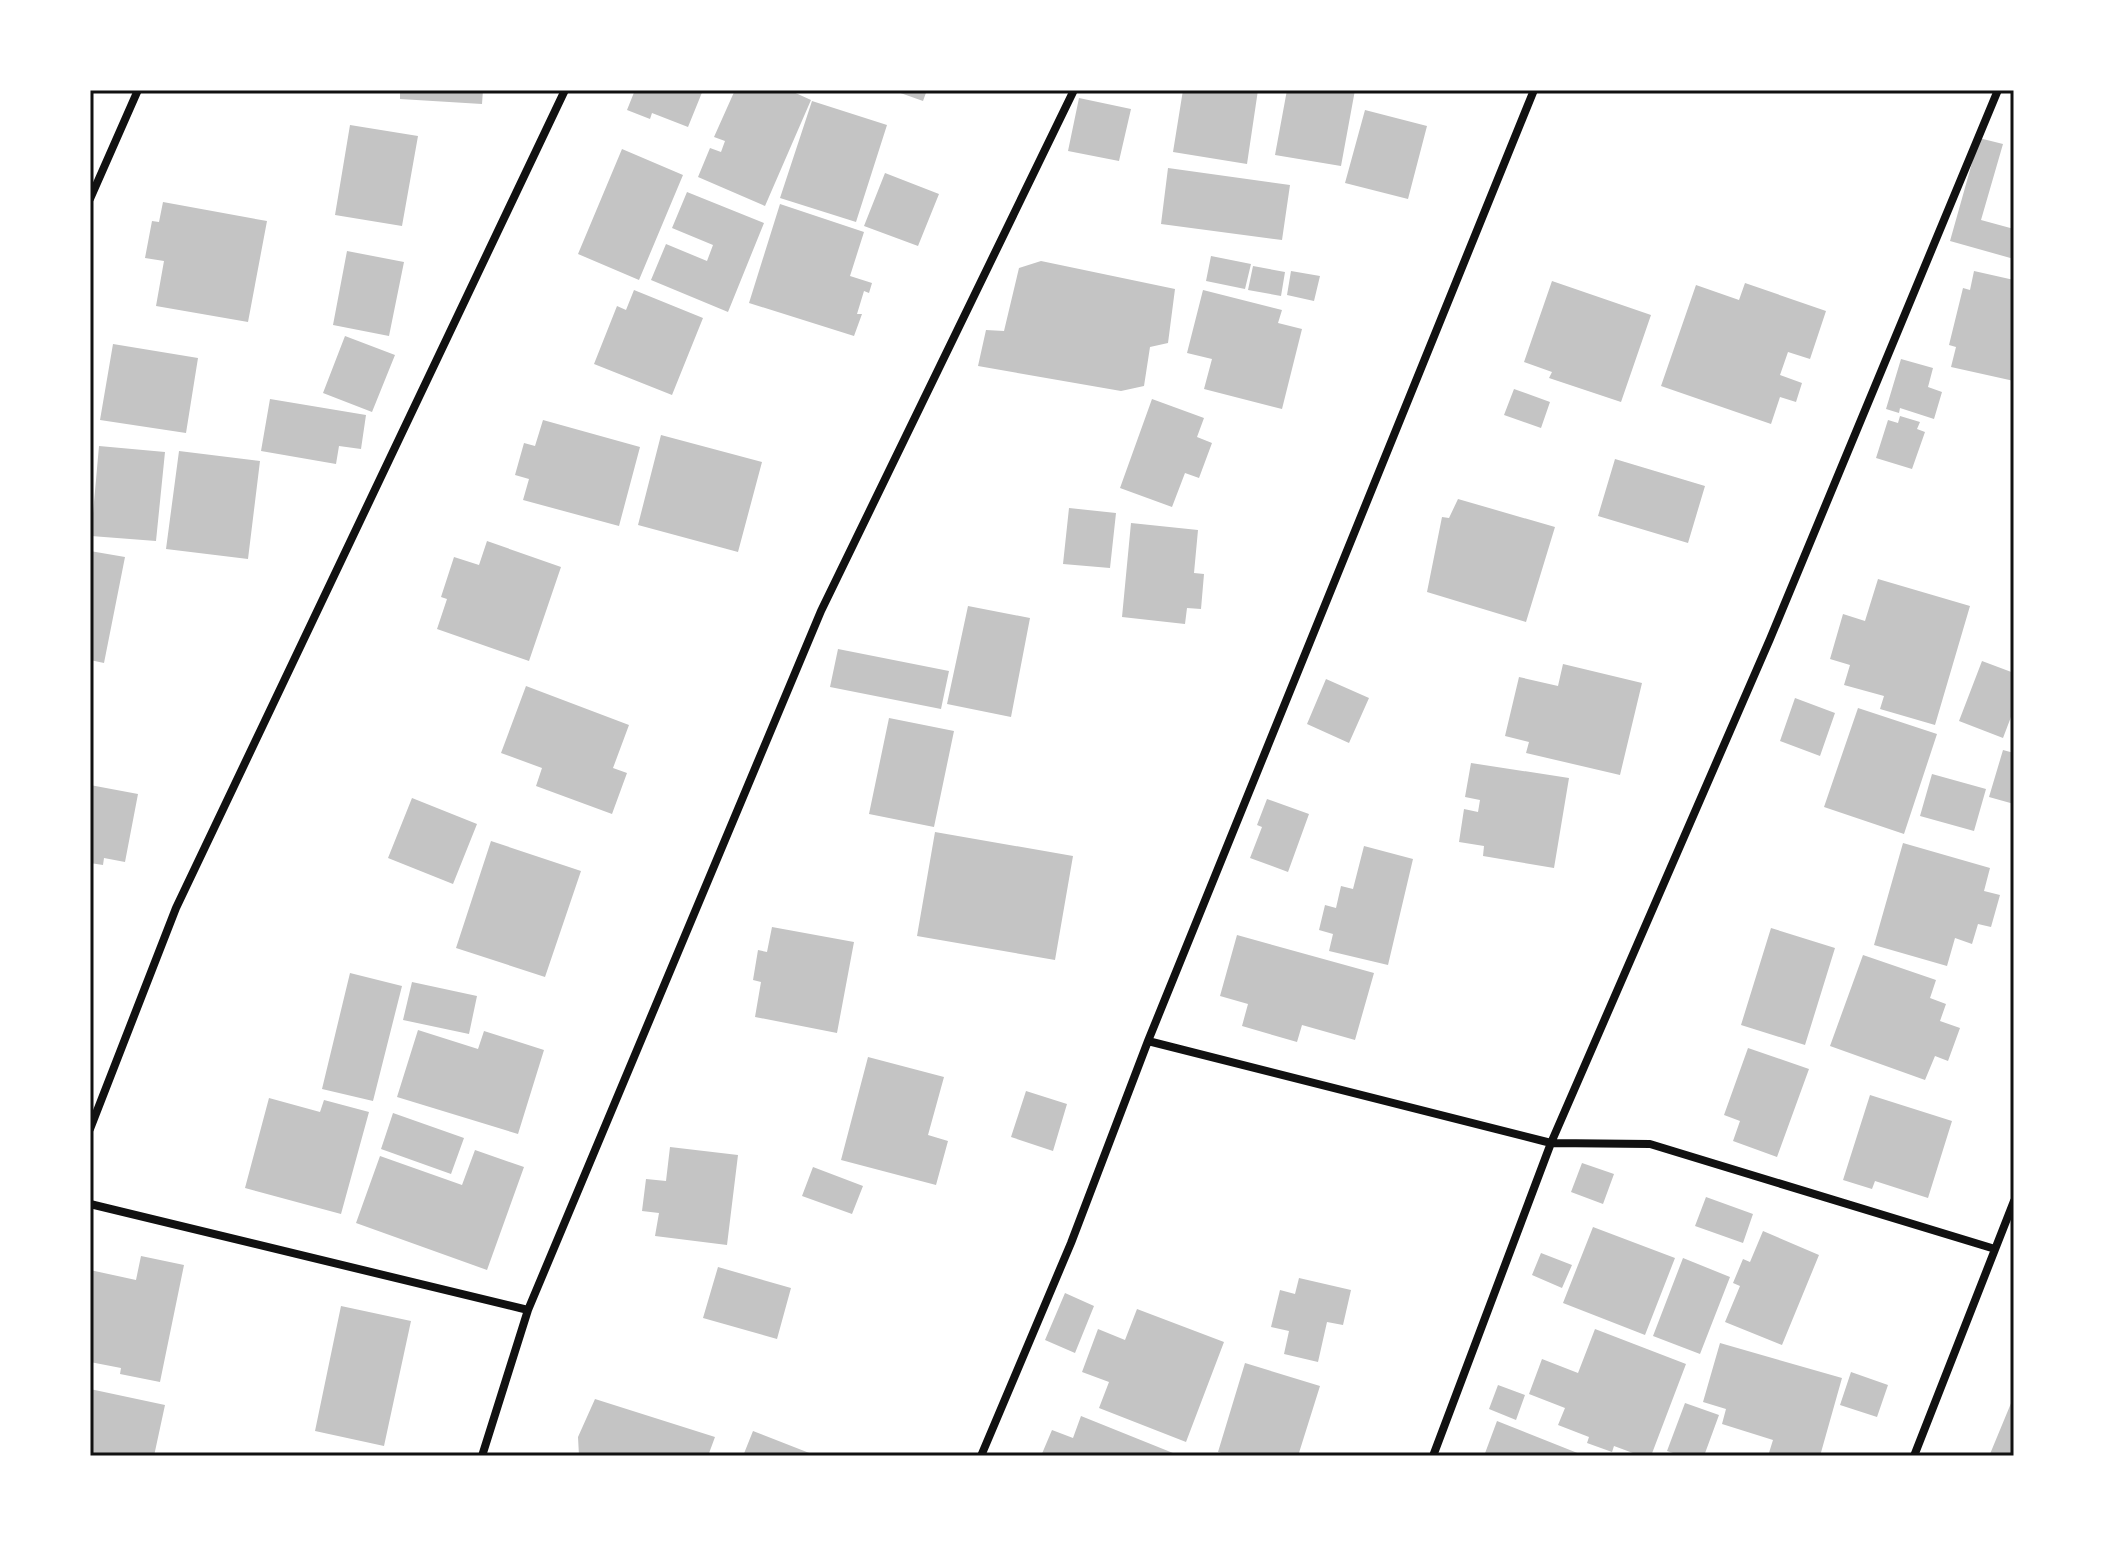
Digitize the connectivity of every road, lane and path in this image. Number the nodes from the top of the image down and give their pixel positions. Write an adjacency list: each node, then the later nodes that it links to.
1 (138, 90): 6 (street)
2 (565, 90): 8 (street)
3 (1074, 90): 13 (street)
4 (1534, 90): 7 (street)
5 (1998, 90): 9 (street)
6 (90, 199)
7 (1148, 1041): 9 (street); 15 (street)
8 (90, 1129)
9 (1551, 1143): 12 (street); 16 (street)
10 (2014, 1201): 12 (street)
11 (90, 1204): 13 (street)
12 (1995, 1249): 17 (street)
13 (528, 1310): 14 (street)
14 (482, 1456)
15 (981, 1456)
16 (1433, 1456)
17 (1914, 1456)

